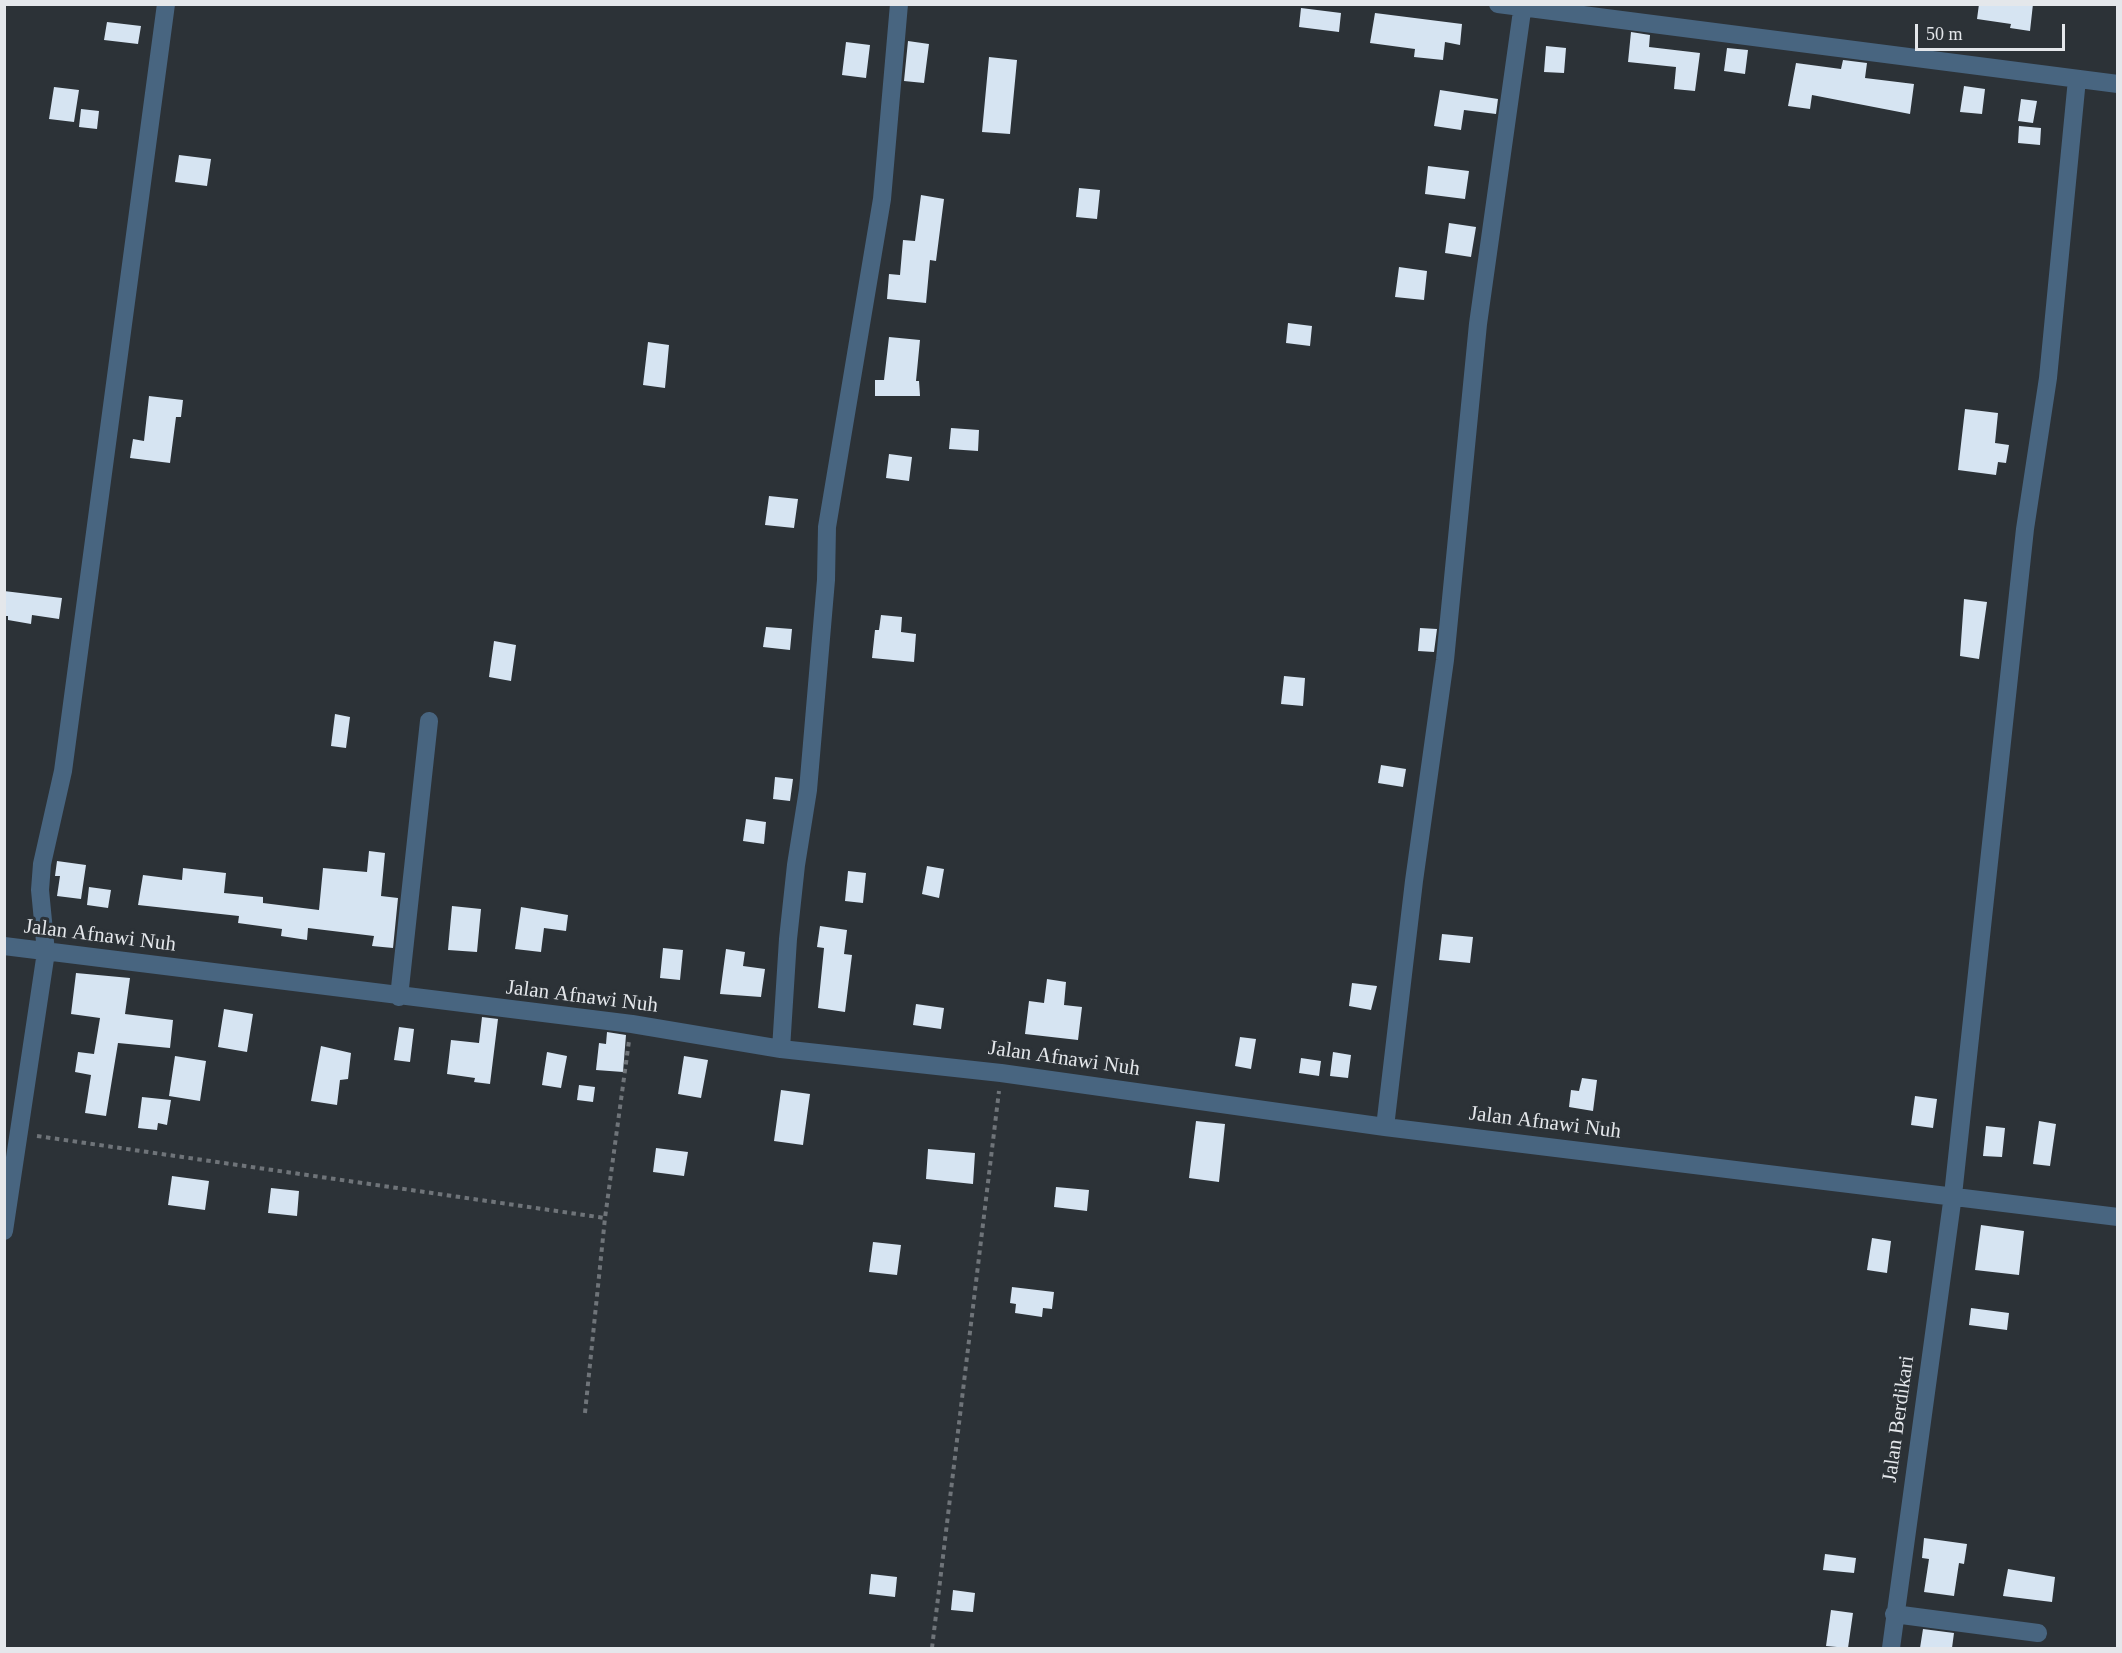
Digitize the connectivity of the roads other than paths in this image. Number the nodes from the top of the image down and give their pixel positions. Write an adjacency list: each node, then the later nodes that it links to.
1 (166, 4): 9 (street)
2 (899, 4): 11 (street)
3 (1498, 4): 4 (street)
4 (1523, 6): 5 (street); 12 (street)
5 (2078, 79): 6 (street); 13 (street, Jalan Berdikari)
6 (2118, 84)
7 (429, 721): 10 (street)
8 (4, 946): 9 (street, Jalan Afnawi Nuh)
9 (46, 952): 10 (street, Jalan Afnawi Nuh); 15 (street)
10 (399, 997): 11 (street, Jalan Afnawi Nuh)
11 (781, 1049): 12 (street, Jalan Afnawi Nuh)
12 (1385, 1127): 13 (street, Jalan Afnawi Nuh)
13 (1953, 1195): 14 (street, Jalan Afnawi Nuh); 16 (street, Jalan Berdikari)
14 (2118, 1218)
15 (4, 1231)
16 (1894, 1614): 17 (street); 18 (street, Jalan Berdikari)
17 (2038, 1633)
18 (1891, 1648)

